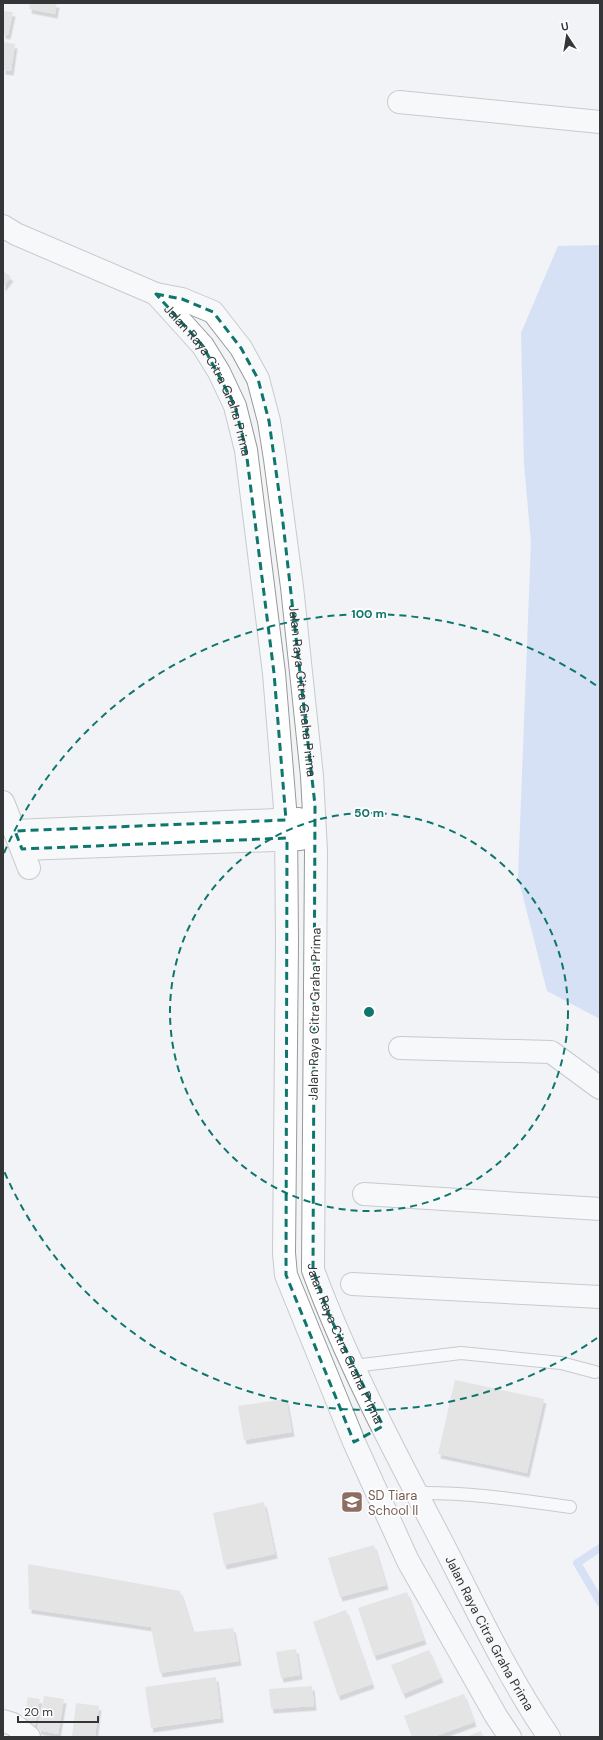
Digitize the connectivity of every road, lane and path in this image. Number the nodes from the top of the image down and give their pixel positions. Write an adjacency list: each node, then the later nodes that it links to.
1 (399, 102): 2 (street)
2 (600, 122)
3 (3, 226): 4 (street, Jalan Raya Citra Graha Prima)
4 (156, 294): 6 (street, Jalan Raya Citra Graha Prima); 7 (street, Jalan Raya Citra Graha Prima)
5 (3, 802): 7 (street)
6 (315, 828): 7 (street); 14 (street, Jalan Raya Citra Graha Prima)
7 (286, 829): 17 (street, Jalan Raya Citra Graha Prima)
8 (400, 1048): 9 (street)
9 (600, 1088)
10 (364, 1194): 11 (street)
11 (600, 1209)
12 (352, 1284): 13 (street)
13 (600, 1298)
14 (354, 1366): 15 (lane); 16 (street, Jalan Raya Citra Graha Prima)
15 (595, 1372)
16 (383, 1426): 17 (street); 18 (street, Jalan Raya Citra Graha Prima)
17 (354, 1442): 22 (street, Jalan Raya Citra Graha Prima)
18 (416, 1493): 19 (lane); 23 (street, Jalan Raya Citra Graha Prima)
19 (570, 1507)
20 (3, 1721): 21 (street)
21 (29, 1737)
22 (510, 1737)
23 (549, 1737)

